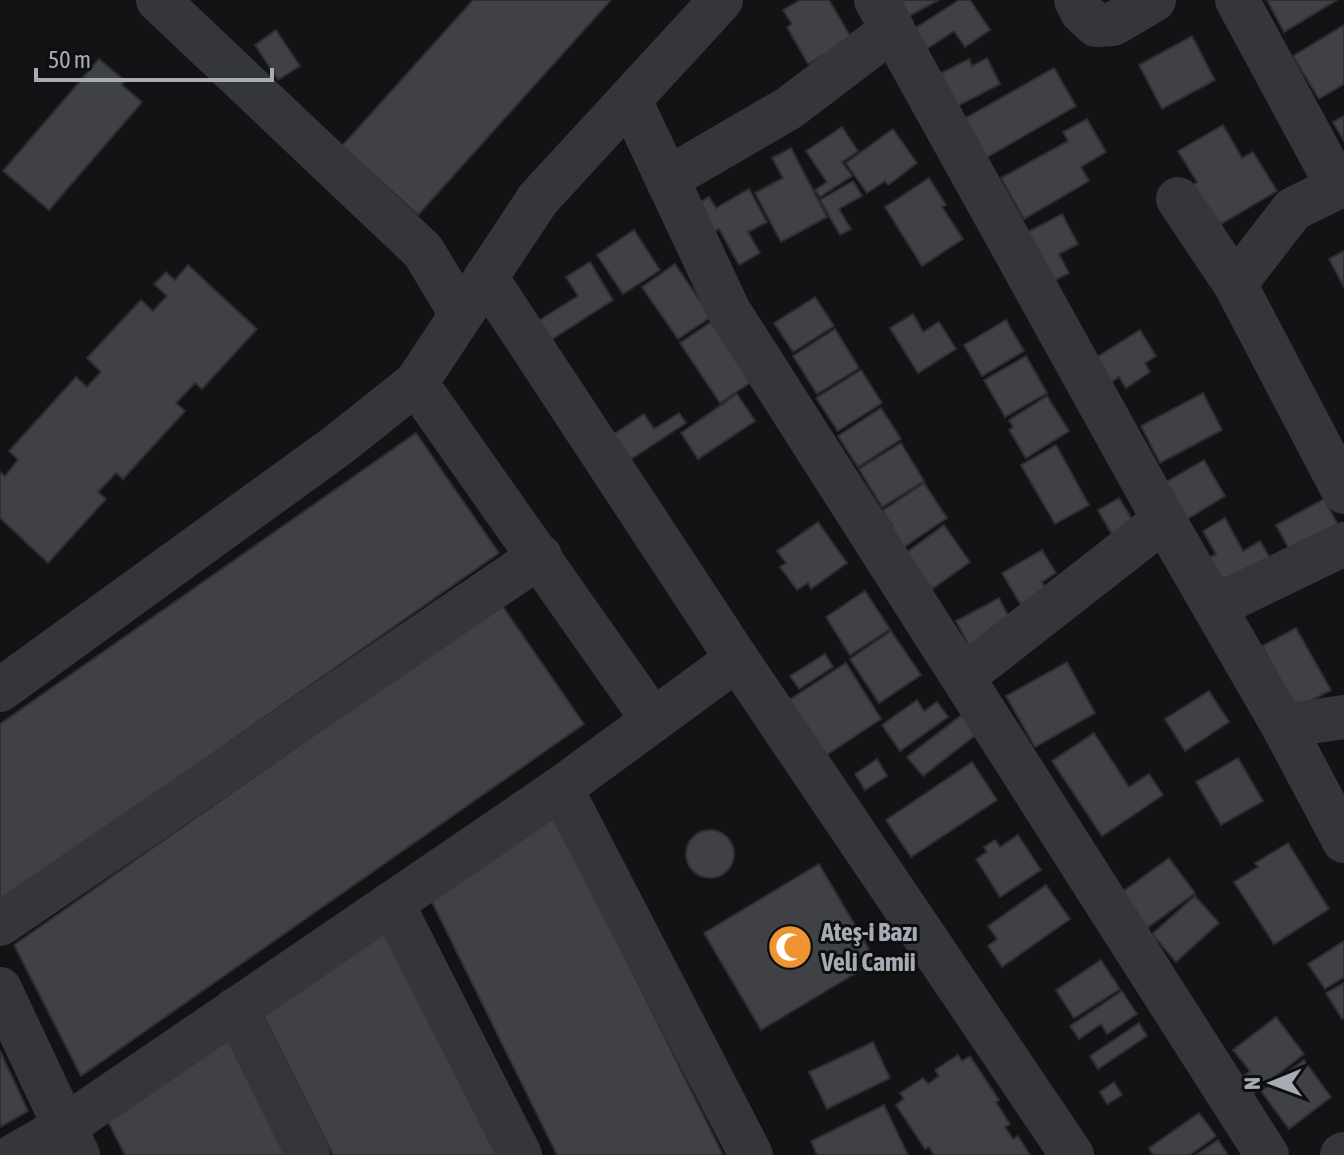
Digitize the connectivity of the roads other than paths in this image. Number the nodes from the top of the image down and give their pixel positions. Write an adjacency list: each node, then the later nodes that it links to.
1 (158, 0): 13 (street)
2 (721, 0): 7 (street)
3 (1076, 0): 4 (street)
4 (1154, 0)
5 (1237, 0): 9 (street)
6 (884, 14): 8 (street); 16 (street)
7 (630, 100): 8 (street); 11 (street)
8 (667, 179): 21 (street)
9 (1341, 185): 12 (street)
10 (1178, 199): 12 (street)
11 (486, 277): 13 (street); 20 (street)
12 (1235, 284): 15 (street)
13 (461, 314): 14 (street)
14 (416, 383): 18 (street); 22 (street)
15 (1344, 492)
16 (1164, 520): 19 (street); 21 (street)
17 (1344, 544): 19 (street)
18 (540, 556): 24 (street); 29 (street)
19 (1214, 607): 25 (street)
20 (737, 659): 24 (street); 37 (street)
21 (963, 677): 38 (street)
22 (0, 690)
23 (1344, 717): 25 (street)
24 (653, 720): 26 (street)
25 (1283, 726): 27 (street)
26 (561, 788): 28 (street); 36 (street)
27 (1344, 841)
28 (392, 903): 31 (street); 35 (street)
29 (0, 924)
30 (0, 989): 32 (street)
31 (236, 1009): 32 (street); 34 (street)
32 (71, 1141): 33 (street)
33 (15, 1155)
34 (308, 1155)
35 (520, 1155)
36 (751, 1155)
37 (1072, 1155)
38 (1267, 1155)

